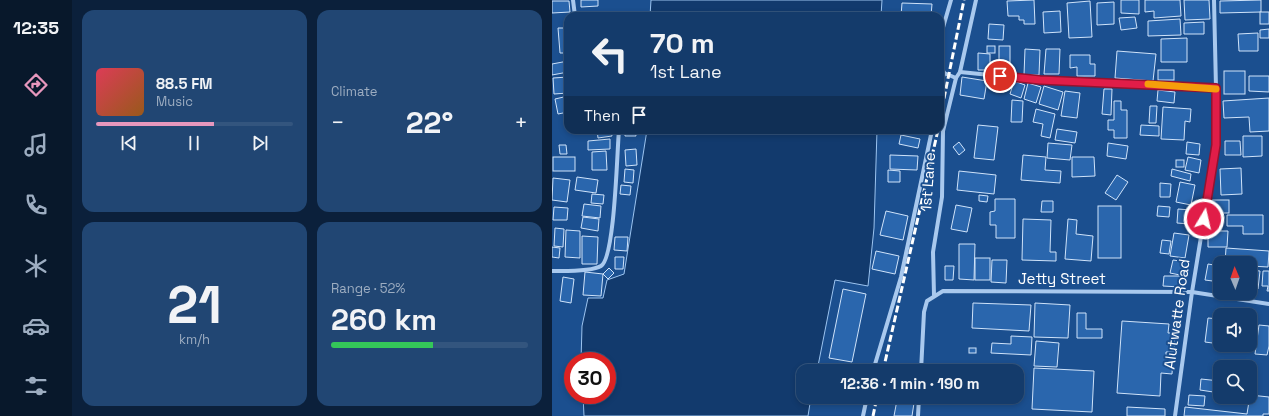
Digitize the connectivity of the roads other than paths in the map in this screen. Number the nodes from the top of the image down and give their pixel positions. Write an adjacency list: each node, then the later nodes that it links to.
1 (572, 0): 5 (street)
2 (951, 0): 6 (street)
3 (976, 0): 8 (street, 1st Lane)
4 (1214, 0): 10 (street, Alutwatte Road)
5 (574, 12)
6 (944, 24)
7 (944, 72): 9 (street)
8 (960, 72): 9 (street, 1st Lane); 10 (street)
9 (956, 78): 11 (street, 1st Lane)
10 (1216, 88): 16 (street, Alutwatte Road)
11 (944, 127)
12 (619, 134): 15 (street)
13 (931, 134): 19 (street)
14 (943, 134): 17 (street, 1st Lane)
15 (552, 271)
16 (1192, 292): 17 (street, Jetty Street); 18 (street, Jetty Street); 25 (street, Alutwatte Road)
17 (934, 295): 20 (street)
18 (1269, 304)
19 (875, 364)
20 (921, 364)
21 (866, 404): 23 (street)
22 (919, 404): 24 (street)
23 (864, 416)
24 (918, 416)
25 (1175, 416)

